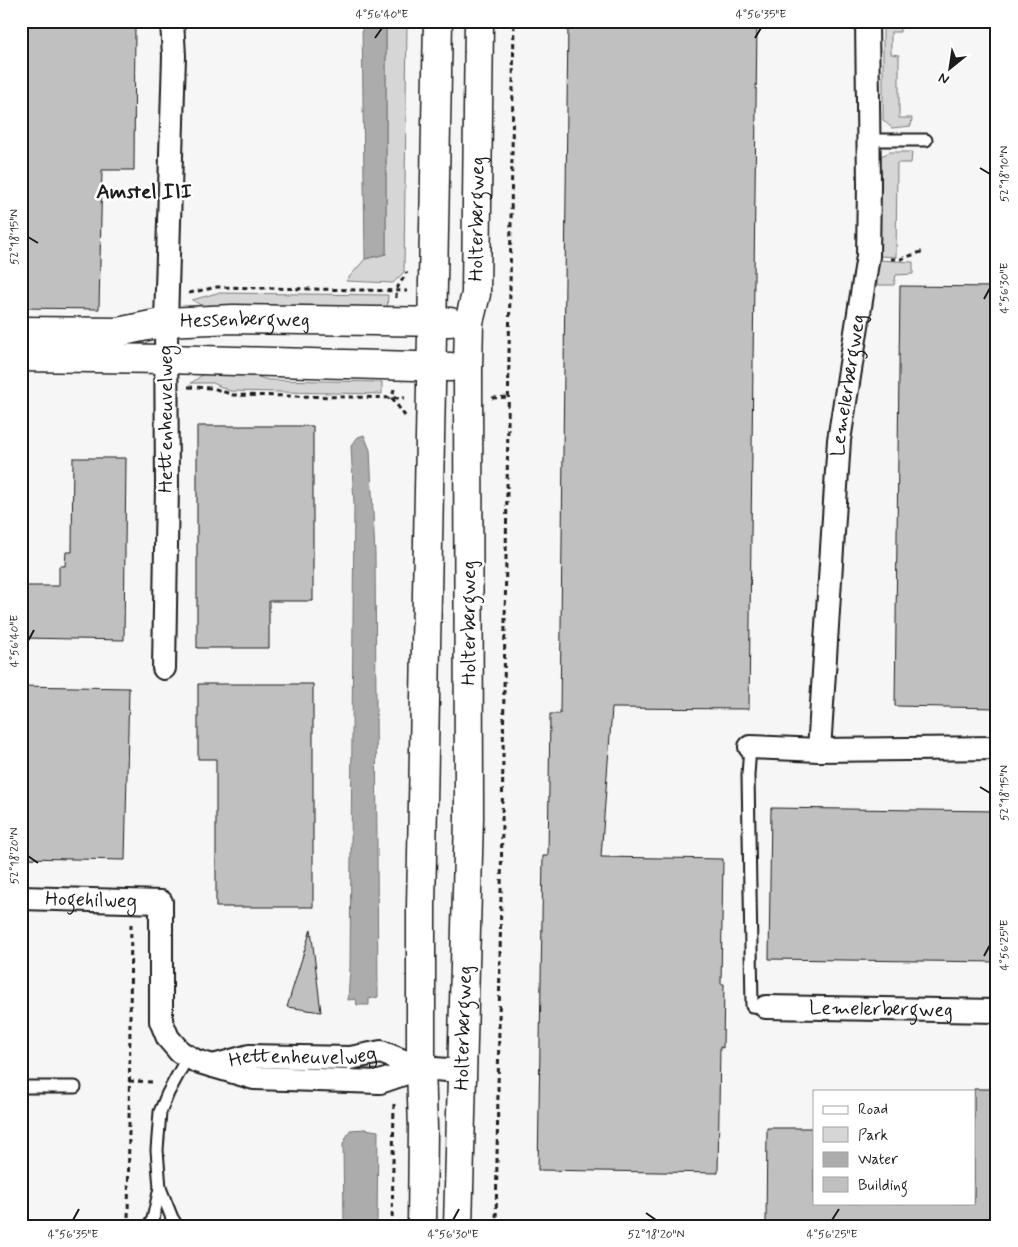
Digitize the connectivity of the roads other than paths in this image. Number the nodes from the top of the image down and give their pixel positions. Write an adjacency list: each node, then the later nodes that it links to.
1 (172, 21): 8 (street, Hettenheuvelweg)
2 (438, 21): 7 (main road, Holterbergweg)
3 (479, 21): 9 (main road, Holterbergweg)
4 (867, 21): 5 (street, Lemelerbergweg)
5 (868, 140): 6 (lane); 18 (street, Lemelerbergweg)
6 (926, 140)
7 (432, 321): 8 (main road, Hessenbergweg); 9 (main road, Hessenbergweg); 12 (main road, Holterbergweg)
8 (166, 322): 10 (main road, Hessenbergweg); 14 (street, Hettenheuvelweg)
9 (469, 322): 13 (main road, Holterbergweg)
10 (21, 330)
11 (21, 358): 14 (main road, Hessenbergweg)
12 (431, 366): 13 (main road, Hessenbergweg); 14 (main road, Hessenbergweg); 24 (main road, Holterbergweg)
13 (468, 367): 25 (main road, Holterbergweg)
14 (166, 372): 15 (street, Hettenheuvelweg)
15 (164, 668)
16 (750, 747): 18 (street); 21 (lane)
17 (997, 748): 18 (street)
18 (819, 750)
19 (21, 898): 20 (street, Hogehilweg)
20 (161, 902): 23 (street, Hettenheuvelweg)
21 (766, 1007): 22 (street, Lemelerbergweg)
22 (997, 1011)
23 (188, 1056): 24 (street, Hettenheuvelweg); 28 (lane)
24 (421, 1068): 25 (street, Hettenheuvelweg); 31 (main road, Holterbergweg)
25 (461, 1071): 32 (main road, Holterbergweg)
26 (21, 1087): 27 (lane)
27 (74, 1088)
28 (160, 1188): 29 (lane); 30 (lane)
29 (173, 1223)
30 (153, 1224)
31 (422, 1226)
32 (458, 1226)

